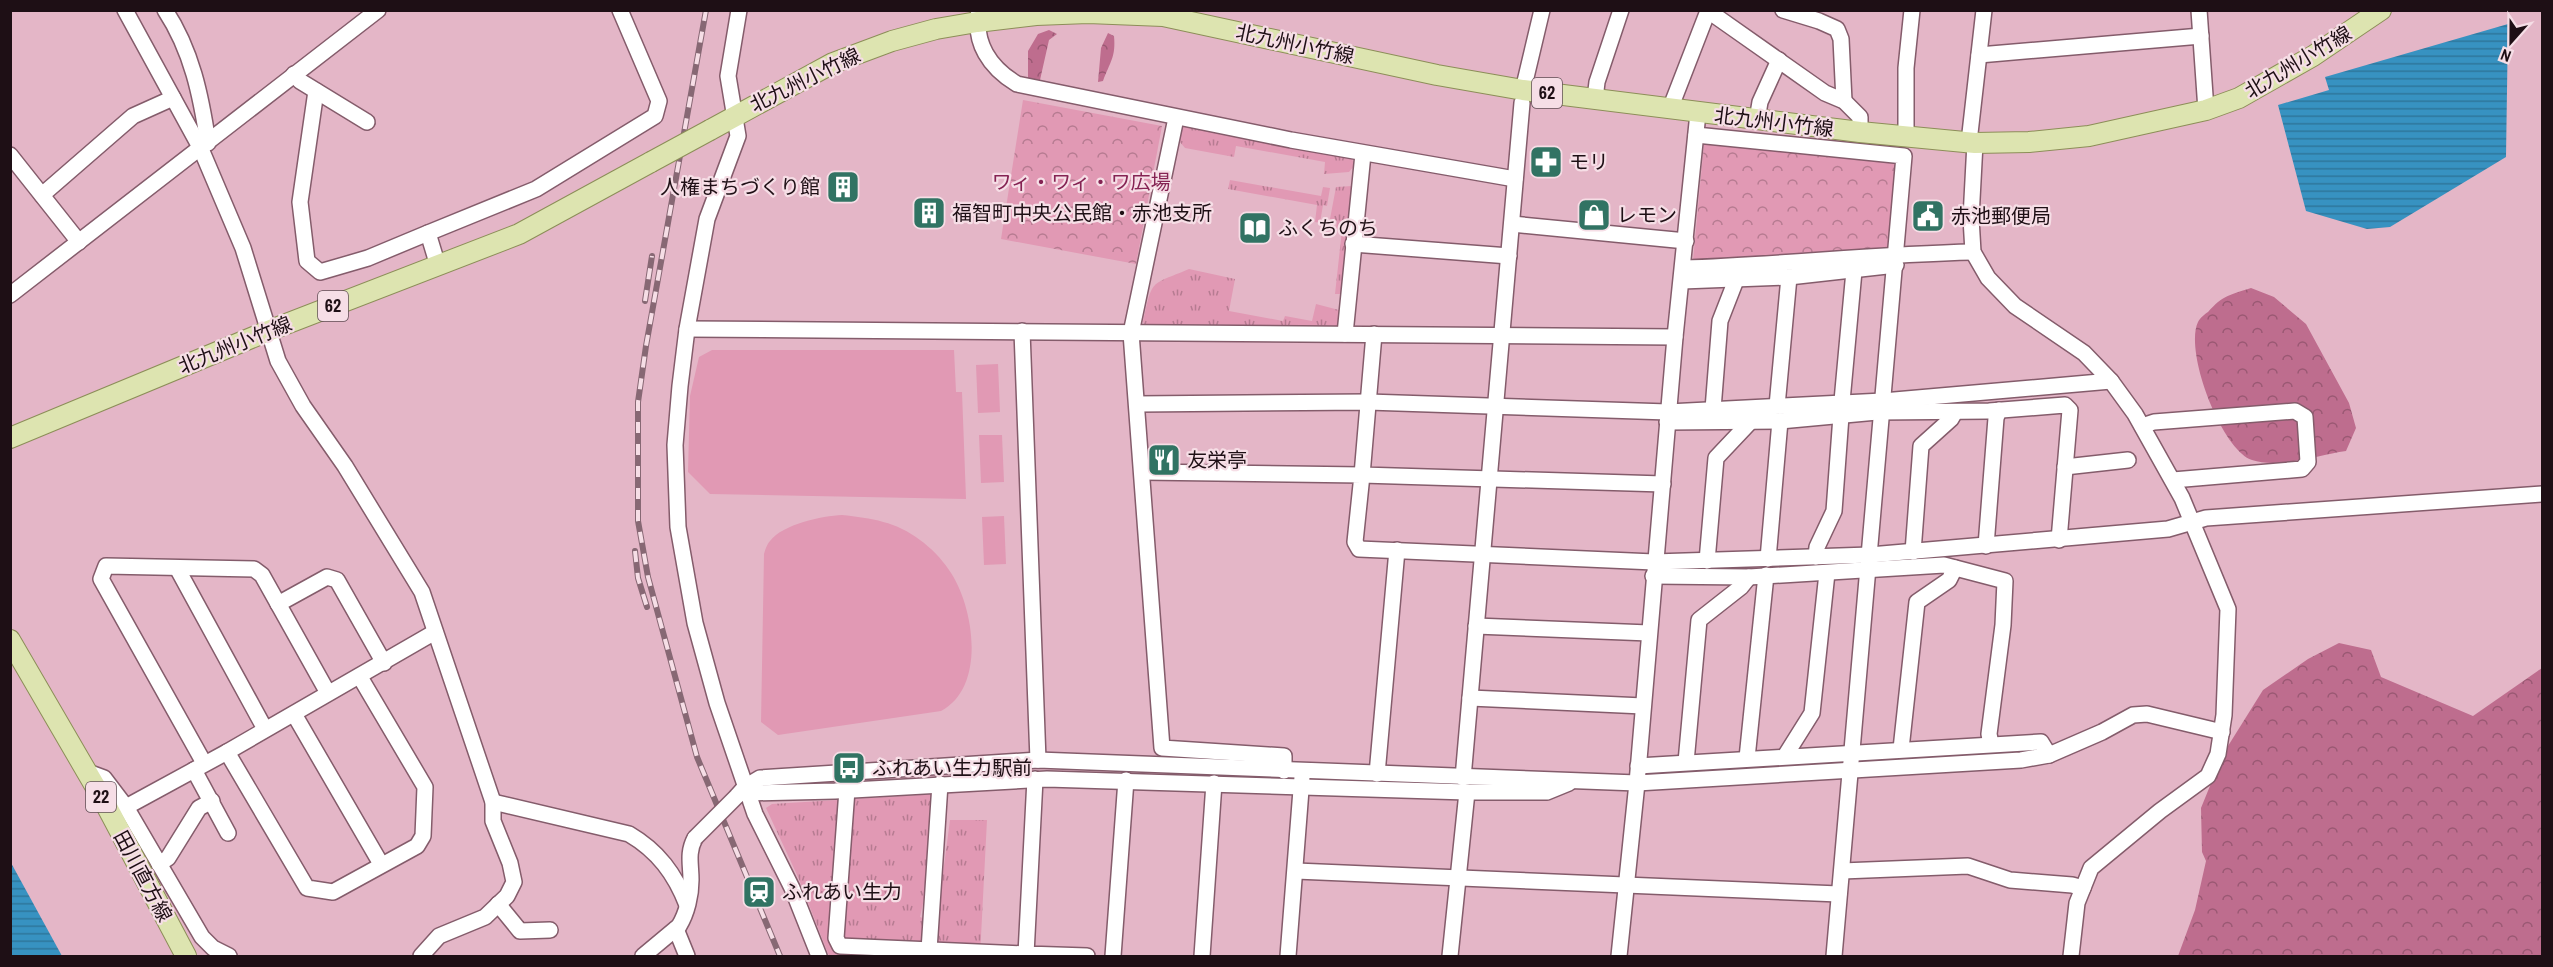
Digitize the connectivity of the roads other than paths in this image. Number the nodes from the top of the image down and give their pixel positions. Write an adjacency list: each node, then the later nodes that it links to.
1 (125, 10): 21 (street)
2 (165, 10): 35 (street)
3 (620, 10): 41 (street)
4 (739, 10): 27 (street)
5 (1542, 10): 20 (street)
6 (1621, 10): 22 (street)
7 (1784, 10): 23 (street)
8 (1912, 10): 33 (street)
9 (1984, 10): 16 (street)
10 (2199, 10): 15 (street)
11 (2381, 10): 25 (main road, 北九州小竹線 / 62)
12 (1708, 11): 17 (street); 24 (street)
13 (374, 12): 18 (street)
14 (978, 16): 20 (main road, 北九州小竹線 / 62); 27 (main road, 北九州小竹線 / 62); 28 (street)
15 (2200, 36): 16 (street); 25 (street)
16 (1979, 55): 34 (street)
17 (1779, 60): 23 (street); 29 (street)
18 (294, 74): 19 (street); 35 (street)
19 (316, 91): 30 (street); 41 (street)
20 (1522, 96): 22 (main road, 北九州小竹線 / 62); 38 (street)
21 (173, 98): 35 (street); 39 (street)
22 (1594, 99): 24 (main road, 北九州小竹線 / 62)
23 (1844, 101): 31 (street)
24 (1670, 109): 26 (main road, 北九州小竹線 / 62)
25 (2206, 110): 34 (main road, 北九州小竹線 / 62)
26 (1698, 112): 29 (main road, 北九州小竹線 / 62); 32 (street)
27 (733, 117): 48 (main road, 北九州小竹線 / 62, bridge); 54 (street)
28 (1176, 118): 37 (street); 57 (street)
29 (1757, 120): 31 (main road, 北九州小竹線 / 62)
30 (367, 122)
31 (1860, 132): 33 (main road, 北九州小竹線 / 62)
32 (1696, 135): 42 (street); 47 (street)
33 (1906, 136): 34 (main road, 北九州小竹線 / 62)
34 (1972, 142): 45 (street)
35 (205, 146): 43 (street); 55 (street)
36 (10, 154): 39 (street)
37 (1363, 154): 38 (street); 44 (street)
38 (1515, 179): 40 (street)
39 (42, 195): 43 (street)
40 (1512, 224): 42 (street); 46 (street)
41 (428, 233): 48 (street)
42 (1686, 241): 50 (street)
43 (79, 242): 53 (street)
44 (1353, 244): 46 (street); 58 (street)
45 (1973, 252): 47 (street); 62 (street)
46 (1509, 256): 60 (street)
47 (1896, 259): 49 (street); 50 (street); 65 (street)
48 (438, 266): 55 (main road, 北九州小竹線 / 62)
49 (1854, 271): 51 (street); 67 (street)
50 (1682, 274): 52 (street); 61 (street)
51 (1789, 277): 52 (street); 71 (street)
52 (1736, 280): 68 (street)
53 (10, 295)
54 (687, 329): 56 (street); 136 (street)
55 (268, 331): 75 (main road, 北九州小竹線 / 62); 102 (street)
56 (1022, 331): 57 (street); 120 (street)
57 (1131, 333): 58 (street); 64 (street)
58 (1345, 334): 59 (street)
59 (1374, 334): 60 (street); 63 (street)
60 (1501, 336): 61 (street); 66 (street)
61 (1675, 337): 72 (street)
62 (2111, 381): 65 (street); 74 (street)
63 (1368, 402): 64 (street); 66 (street); 79 (street)
64 (1138, 404): 78 (street)
65 (1882, 406): 67 (street); 70 (street); 93 (street)
66 (1495, 407): 72 (street); 80 (street)
67 (1842, 408): 71 (street); 90 (street)
68 (1713, 409): 71 (street); 72 (street)
69 (1999, 410): 70 (street); 77 (street); 86 (street)
70 (1955, 412): 88 (street)
71 (1778, 413): 73 (street); 91 (street)
72 (1668, 417): 73 (street); 82 (street)
73 (1750, 422): 92 (street)
74 (2142, 426): 81 (street); 81 (street)
75 (10, 438)
76 (2128, 460): 77 (street)
77 (2065, 467): 85 (street)
78 (1143, 472): 79 (street); 126 (street)
79 (1362, 475): 80 (street); 87 (street)
80 (1489, 478): 82 (street); 89 (street)
81 (2173, 480): 84 (street)
82 (1663, 484): 96 (street)
83 (2542, 494): 84 (street)
84 (2192, 523): 85 (street); 112 (street)
85 (2058, 540): 86 (street)
86 (1986, 546): 88 (street)
87 (1397, 550): 89 (street); 127 (street)
88 (1912, 552): 93 (street)
89 (1483, 553): 96 (street); 101 (street)
90 (1816, 557): 91 (street); 93 (street)
91 (1768, 559): 92 (street)
92 (1707, 561): 96 (street)
93 (1869, 562): 95 (street); 97 (street); 116 (street)
94 (177, 568): 100 (street); 111 (street); 122 (street)
95 (1954, 568): 113 (street); 114 (street)
96 (1654, 569): 99 (street); 103 (street)
97 (1827, 573): 98 (street); 118 (street)
98 (1766, 575): 99 (street); 119 (street)
99 (1749, 577): 121 (street)
100 (278, 604): 105 (street); 107 (street)
101 (1476, 626): 103 (street); 108 (street)
102 (435, 632): 105 (street); 138 (street)
103 (1649, 633): 109 (street)
104 (10, 640): 125 (main road, 田川直方線 / 22)
105 (384, 663): 106 (street)
106 (360, 677): 107 (street); 142 (street)
107 (328, 693): 110 (street)
108 (1470, 698): 109 (street); 134 (street)
109 (1643, 706): 123 (street)
110 (294, 714): 111 (street); 142 (street)
111 (265, 729): 115 (street)
112 (2222, 732): 117 (street); 147 (street)
113 (1991, 744): 114 (street); 117 (street)
114 (1901, 749): 116 (street)
115 (227, 752): 122 (street); 142 (street)
116 (1853, 753): 118 (street); 124 (street)
117 (2049, 754): 124 (street)
118 (1785, 756): 119 (street)
119 (1747, 758): 121 (street)
120 (1038, 760): 126 (street); 136 (street)
121 (1686, 762): 123 (street)
122 (199, 766): 137 (street); 139 (street)
123 (1638, 766): 132 (street)
124 (1852, 770): 132 (street); 144 (street)
125 (85, 771): 139 (street); 155 (main road, 田川直方線 / 22)
126 (1284, 771): 129 (street)
127 (1377, 774): 129 (street); 134 (street)
128 (1035, 779): 130 (street); 133 (street); 154 (street)
129 (1302, 779): 131 (street); 134 (street); 143 (street)
130 (1126, 780): 131 (street); 162 (street)
131 (1214, 783): 163 (street)
132 (1637, 783): 134 (street); 146 (street)
133 (940, 784): 135 (street); 153 (street)
134 (1465, 785): 145 (street)
135 (847, 790): 136 (street); 153 (street)
136 (743, 792): 150 (street, bridge); 160 (street)
137 (212, 801): 140 (street); 141 (street)
138 (493, 802): 149 (street); 150 (street)
139 (126, 807): 141 (street)
140 (228, 833)
141 (159, 864): 156 (street)
142 (381, 864)
143 (1296, 871): 145 (street); 164 (street)
144 (1842, 871): 147 (street); 148 (street)
145 (1459, 876): 146 (street); 165 (street)
146 (1625, 885): 148 (street); 166 (street)
147 (2083, 888): 168 (street)
148 (1839, 894): 167 (street)
149 (498, 904): 152 (street); 157 (street)
150 (687, 905): 151 (street)
151 (676, 928): 158 (street); 159 (street)
152 (550, 930)
153 (929, 950): 154 (street)
154 (1026, 954): 161 (street)
155 (186, 957)
156 (229, 957)
157 (421, 957)
158 (643, 957)
159 (687, 957)
160 (819, 957)
161 (1087, 957)
162 (1113, 957)
163 (1202, 957)
164 (1288, 957)
165 (1450, 957)
166 (1619, 957)
167 (1834, 957)
168 (2071, 957)

